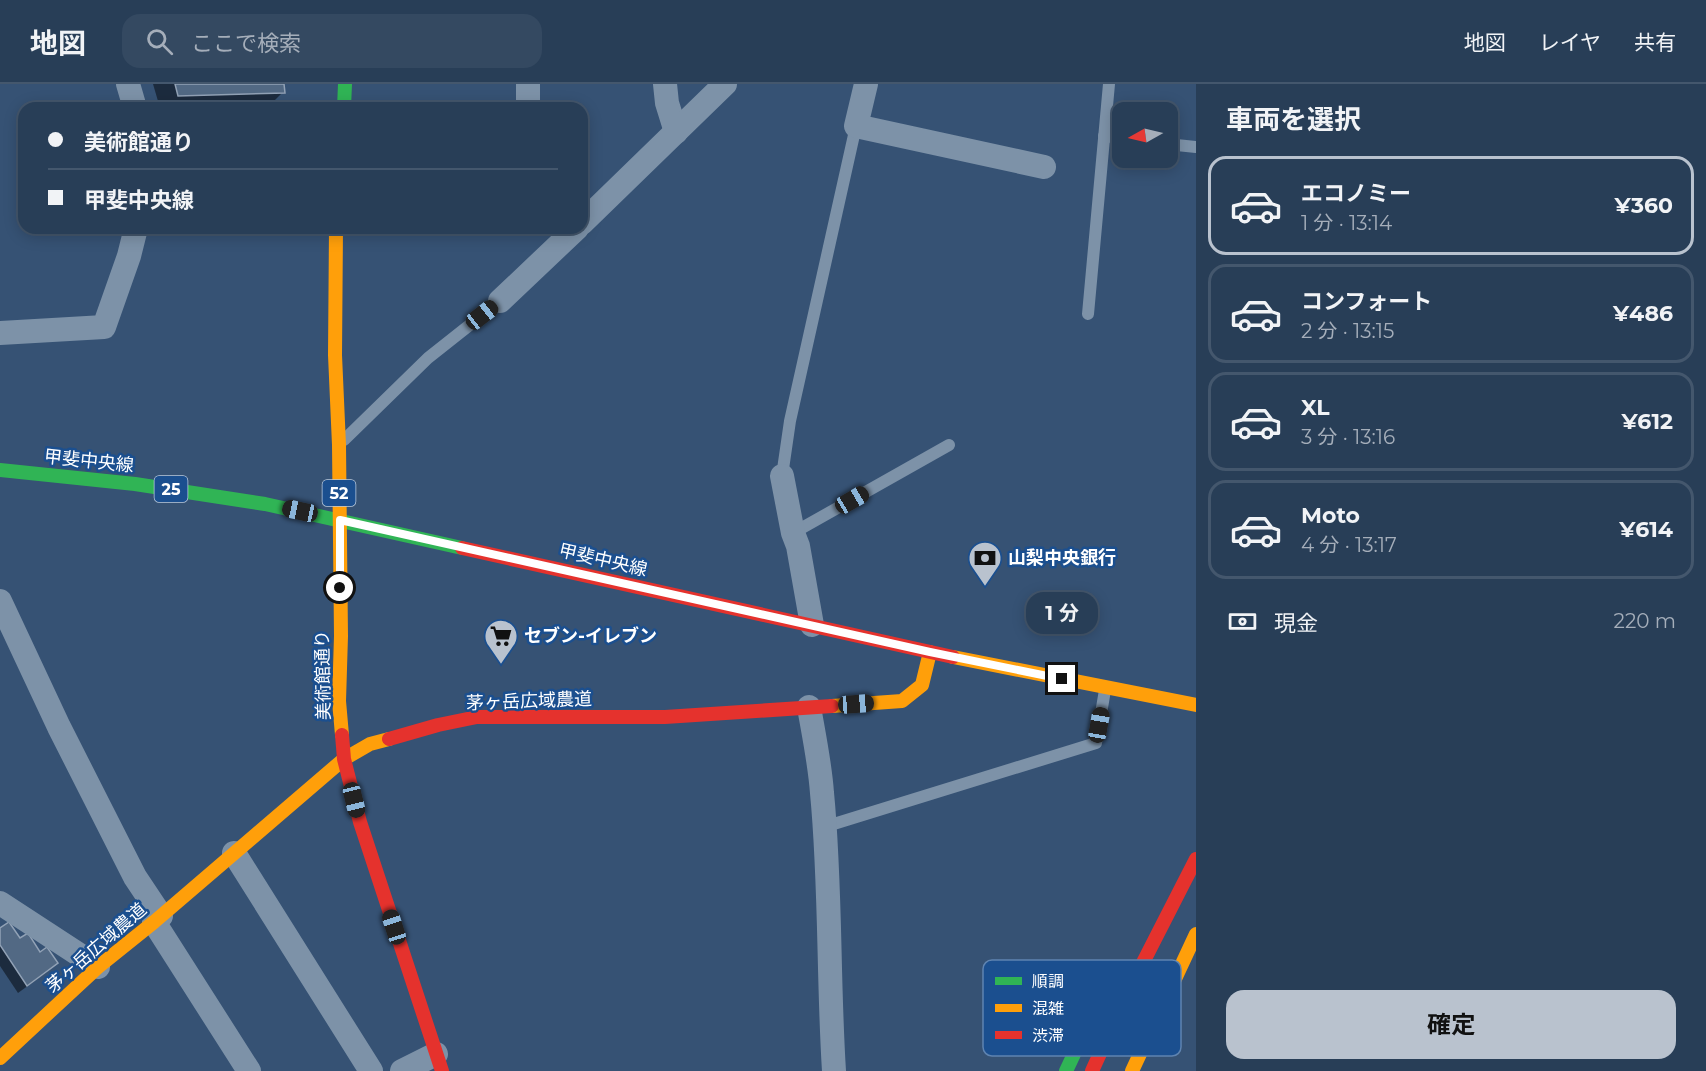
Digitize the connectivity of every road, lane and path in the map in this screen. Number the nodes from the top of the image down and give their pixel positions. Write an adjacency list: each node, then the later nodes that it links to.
1 (128, 84): 8 (street)
2 (345, 84): 9 (main road)
3 (528, 84): 10 (street)
4 (664, 84): 12 (street)
5 (725, 84): 12 (street)
6 (866, 84): 11 (street)
7 (1109, 84): 13 (lane)
8 (133, 102)
9 (344, 102)
10 (528, 102)
11 (856, 126): 17 (street); 28 (lane)
12 (676, 132): 18 (street)
13 (1104, 136): 14 (lane); 23 (lane)
14 (1112, 137)
15 (1178, 145): 16 (lane)
16 (1196, 147)
17 (1044, 167)
18 (593, 201)
19 (134, 234): 24 (street)
20 (336, 234): 25 (main road, 美術館通り / 52)
21 (571, 234): 22 (street)
22 (500, 301): 25 (lane)
23 (1088, 314)
24 (0, 333)
25 (339, 445): 29 (main road, 美術館通り / 52)
26 (949, 445): 30 (lane)
27 (0, 470): 29 (main road, 甲斐中央線 / 25)
28 (782, 476): 30 (street)
29 (340, 520): 32 (main road, 甲斐中央線 / 25); 37 (main road, 美術館通り / 52)
30 (793, 533): 32 (street)
31 (0, 601): 42 (street)
32 (812, 625): 33 (main road, 甲斐中央線 / 25)
33 (930, 652): 34 (main road, 甲斐中央線 / 25); 36 (main road, 茅ヶ岳広域農道)
34 (1105, 688): 35 (main road, 甲斐中央線 / 25); 38 (lane)
35 (1196, 705)
36 (810, 707): 37 (main road, 茅ヶ岳広域農道); 38 (street)
37 (344, 759): 39 (main road, 茅ヶ岳広域農道); 51 (main road, 美術館通り / 52)
38 (824, 827): 55 (street)
39 (234, 853): 42 (main road, 茅ヶ岳広域農道); 53 (street)
40 (1196, 859): 44 (main road)
41 (0, 903): 46 (street)
42 (157, 919): 46 (main road, 茅ヶ岳広域農道); 52 (street)
43 (1196, 934): 45 (main road)
44 (1144, 960)
45 (1181, 965)
46 (98, 967): 50 (main road, 茅ヶ岳広域農道)
47 (1073, 1056): 56 (main road)
48 (1099, 1056): 57 (main road)
49 (1139, 1056): 58 (main road)
50 (0, 1058)
51 (439, 1062): 54 (street)
52 (249, 1071)
53 (370, 1071)
54 (402, 1071)
55 (834, 1071)
56 (1066, 1071)
57 (1092, 1071)
58 (1132, 1071)

